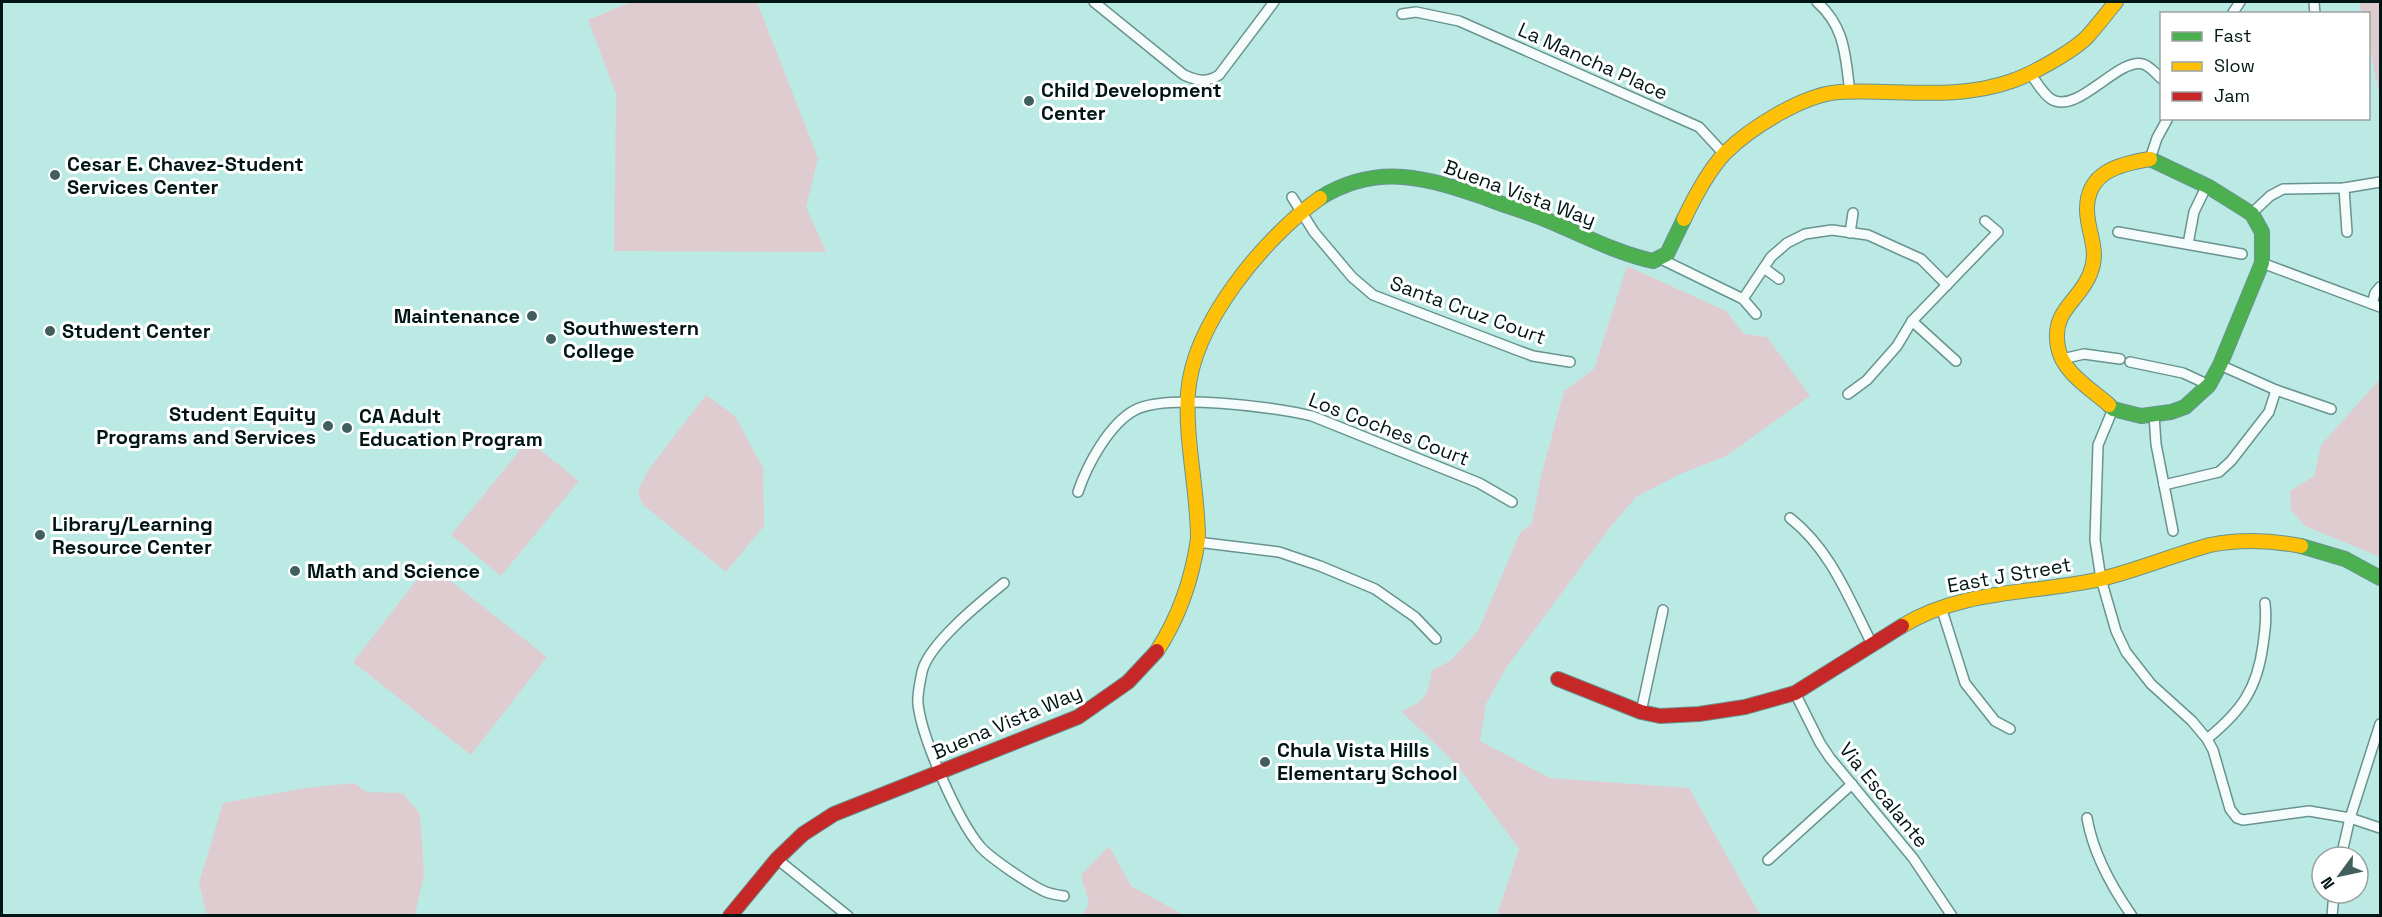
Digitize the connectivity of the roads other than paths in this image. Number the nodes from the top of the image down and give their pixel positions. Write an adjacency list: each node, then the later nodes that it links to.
1 (1094, 2): 2 (street)
2 (1274, 2)
3 (1817, 2): 8 (street)
4 (2116, 2): 6 (street)
5 (1402, 14): 10 (street, La Mancha Place)
6 (2030, 73): 7 (street); 8 (street)
7 (2160, 77)
8 (1850, 92): 10 (street)
9 (2167, 120): 11 (street)
10 (1724, 154): 25 (street)
11 (2150, 159): 13 (street); 35 (street)
12 (2380, 182): 14 (street)
13 (2207, 185): 18 (street); 23 (street)
14 (2344, 188): 18 (street); 21 (street)
15 (1292, 197): 16 (street, Santa Cruz Court)
16 (1301, 212): 25 (street, Buena Vista Way); 37 (street, Santa Cruz Court); 42 (street, Buena Vista Way)
17 (1853, 213): 22 (street)
18 (2252, 213): 26 (street)
19 (1985, 220): 29 (street)
20 (2118, 232): 23 (street)
21 (2347, 232)
22 (1850, 233): 27 (street); 29 (street)
23 (2188, 244): 24 (street)
24 (2242, 254)
25 (1661, 259): 31 (street)
26 (2262, 263): 32 (street); 38 (street)
27 (1764, 268): 28 (street); 31 (street)
28 (1779, 279)
29 (1947, 285): 34 (street)
30 (2380, 287): 32 (street)
31 (1743, 299): 33 (street)
32 (2377, 305)
33 (1756, 314)
34 (1912, 321): 36 (street); 41 (street)
35 (2062, 359): 39 (street); 43 (street)
36 (1956, 361)
37 (1570, 362)
38 (2220, 365): 39 (street); 40 (street)
39 (2209, 385): 45 (street)
40 (2276, 390): 44 (street); 46 (street)
41 (1848, 394)
42 (1188, 403): 47 (street, Los Coches Court); 48 (street, Los Coches Court); 51 (street, Buena Vista Way)
43 (2113, 409): 45 (street); 53 (street)
44 (2331, 409)
45 (2154, 415): 46 (street)
46 (2164, 485): 50 (street)
47 (1078, 492)
48 (1512, 502)
49 (1790, 518): 59 (street)
50 (2173, 531)
51 (1197, 542): 58 (street); 66 (street, Buena Vista Way)
52 (2380, 578): 53 (street, East J Street)
53 (2101, 579): 56 (street, East J Street); 65 (street)
54 (1004, 583): 66 (street)
55 (2265, 603): 65 (street)
56 (1941, 607): 59 (street, East J Street); 64 (street)
57 (1663, 610): 62 (street)
58 (1436, 639)
59 (1872, 644): 61 (street, East J Street)
60 (1558, 679): 62 (street, East J Street)
61 (1795, 693): 62 (street, East J Street); 67 (street, Via Escalante)
62 (1641, 712)
63 (2380, 724): 69 (street)
64 (2010, 729)
65 (2207, 739): 69 (street)
66 (941, 772): 72 (street, Buena Vista Way); 74 (street)
67 (1852, 784): 73 (street); 77 (street, Via Escalante)
68 (2087, 818): 78 (street)
69 (2350, 818): 70 (street); 71 (street)
70 (2380, 828)
71 (2344, 845)
72 (777, 859): 75 (street, Buena Vista Way); 76 (street)
73 (1768, 860)
74 (1064, 896)
75 (730, 915)
76 (848, 915)
77 (1952, 915)
78 (2132, 915)

